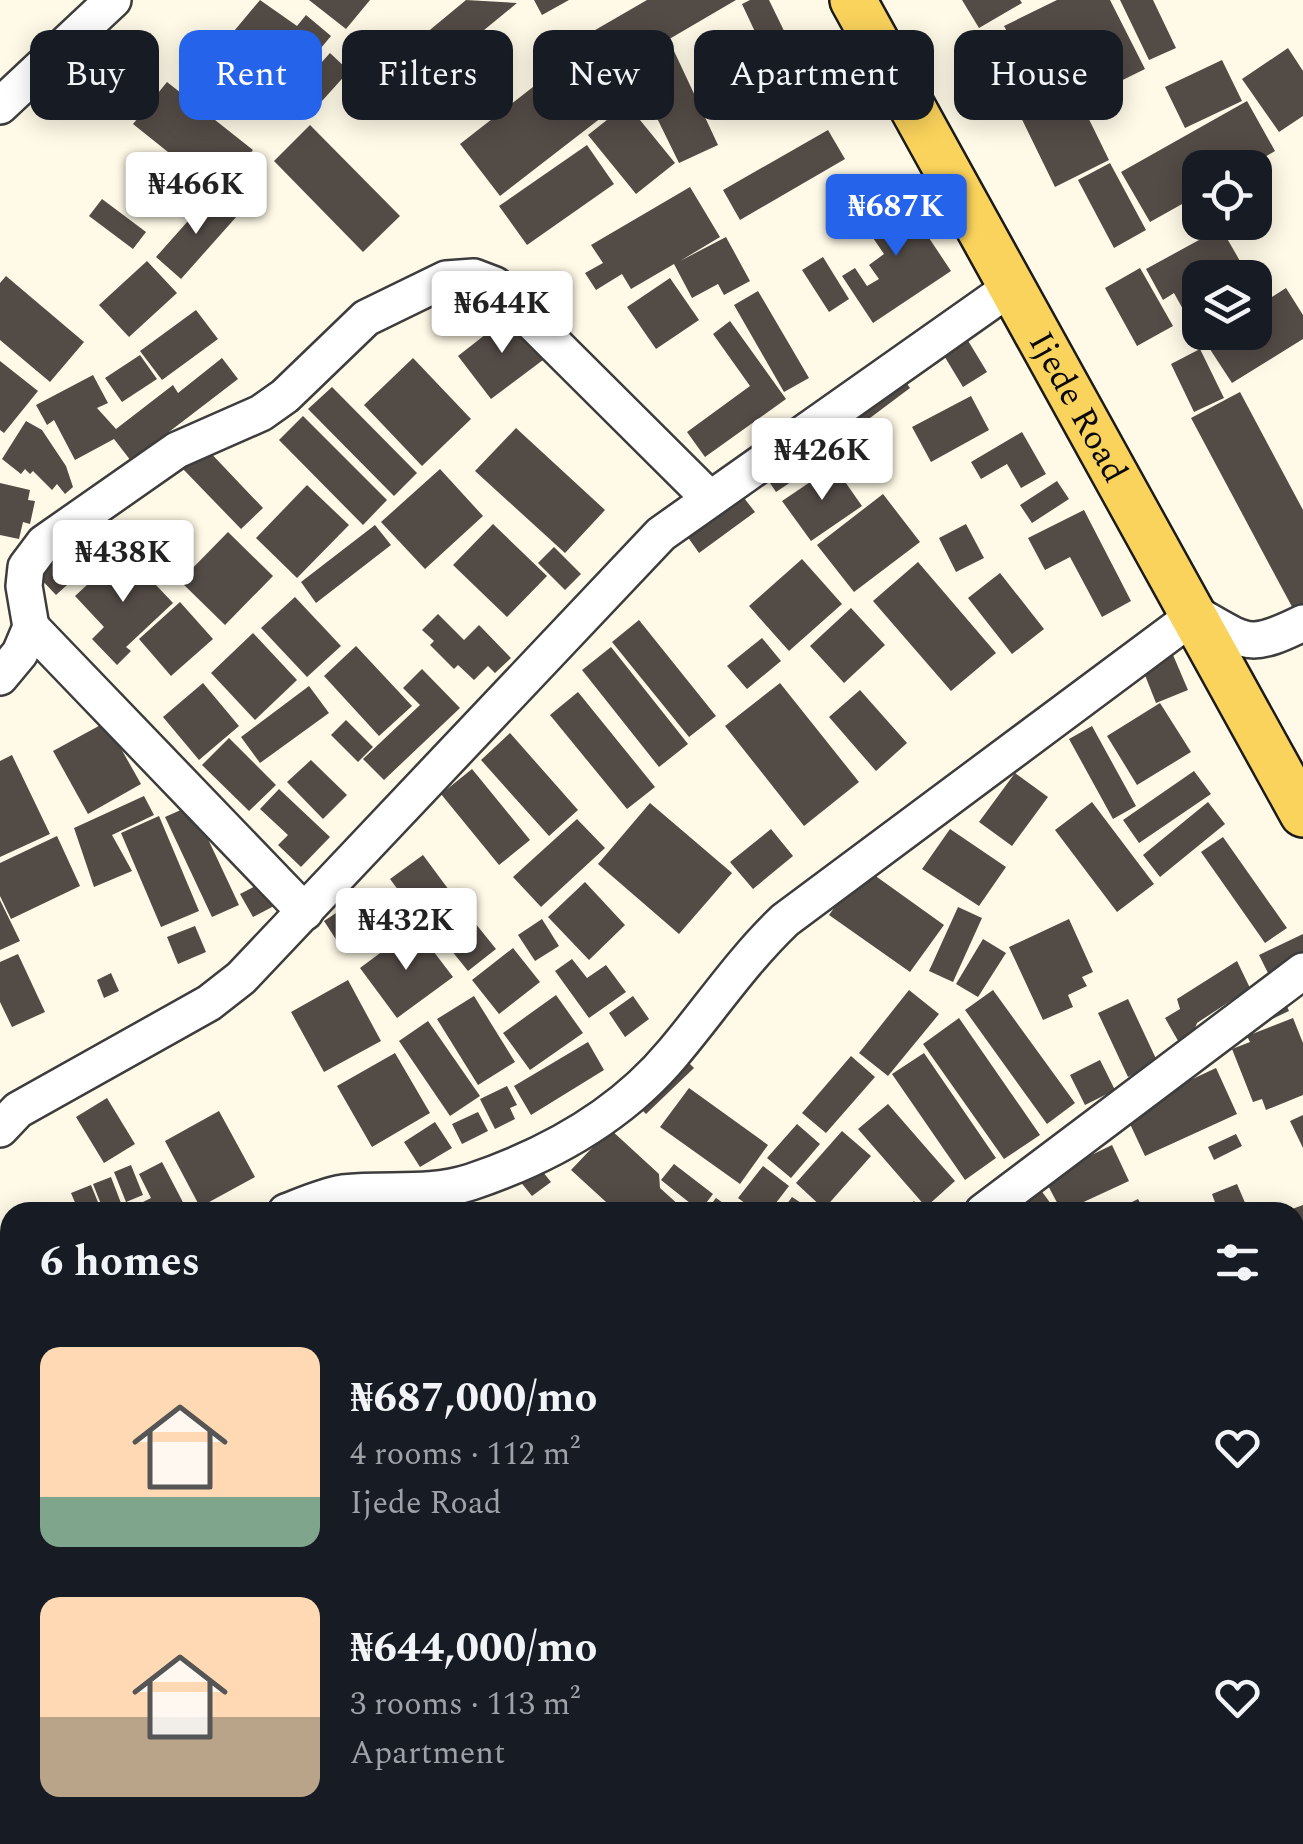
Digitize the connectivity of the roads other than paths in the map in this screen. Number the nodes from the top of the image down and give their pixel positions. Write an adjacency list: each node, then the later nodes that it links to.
1 (113, 0): 3 (street)
2 (852, 0): 4 (main road, Ijede Road)
3 (0, 106)
4 (1014, 285): 5 (street); 6 (main road, Ijede Road)
5 (710, 500): 8 (street); 11 (street)
6 (1196, 614): 7 (street); 10 (main road, Ijede Road); 14 (street)
7 (1303, 622)
8 (31, 626): 9 (street); 11 (street)
9 (0, 678)
10 (1303, 814)
11 (305, 912): 13 (street)
12 (1303, 971): 15 (street)
13 (0, 1129)
14 (317, 1202)
15 (996, 1202)

